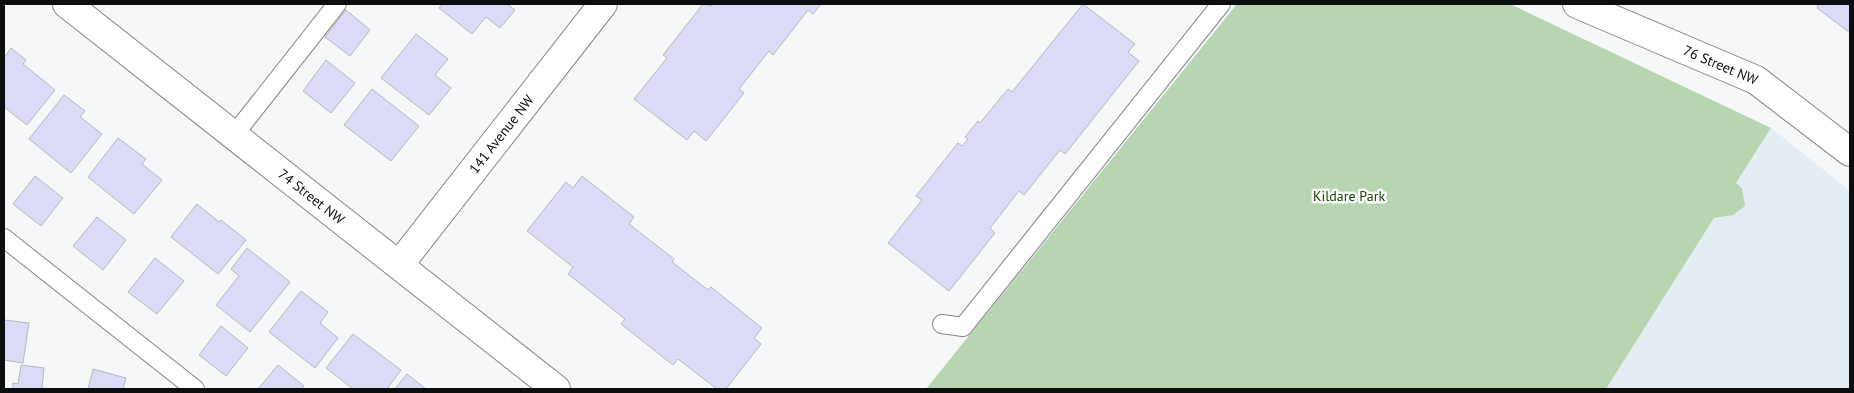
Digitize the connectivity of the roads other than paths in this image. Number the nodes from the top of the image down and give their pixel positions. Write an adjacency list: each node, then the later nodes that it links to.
1 (66, 4): 6 (street, 74 Street NW)
2 (337, 4): 6 (lane)
3 (603, 4): 9 (street, 141 Avenue NW)
4 (1221, 4): 10 (lane)
5 (1577, 4): 7 (street, 76 Street NW)
6 (234, 135): 9 (street, 74 Street NW)
7 (1850, 152)
8 (4, 238): 11 (lane)
9 (399, 265): 12 (street, 74 Street NW)
10 (942, 324)
11 (195, 389)
12 (556, 389)

